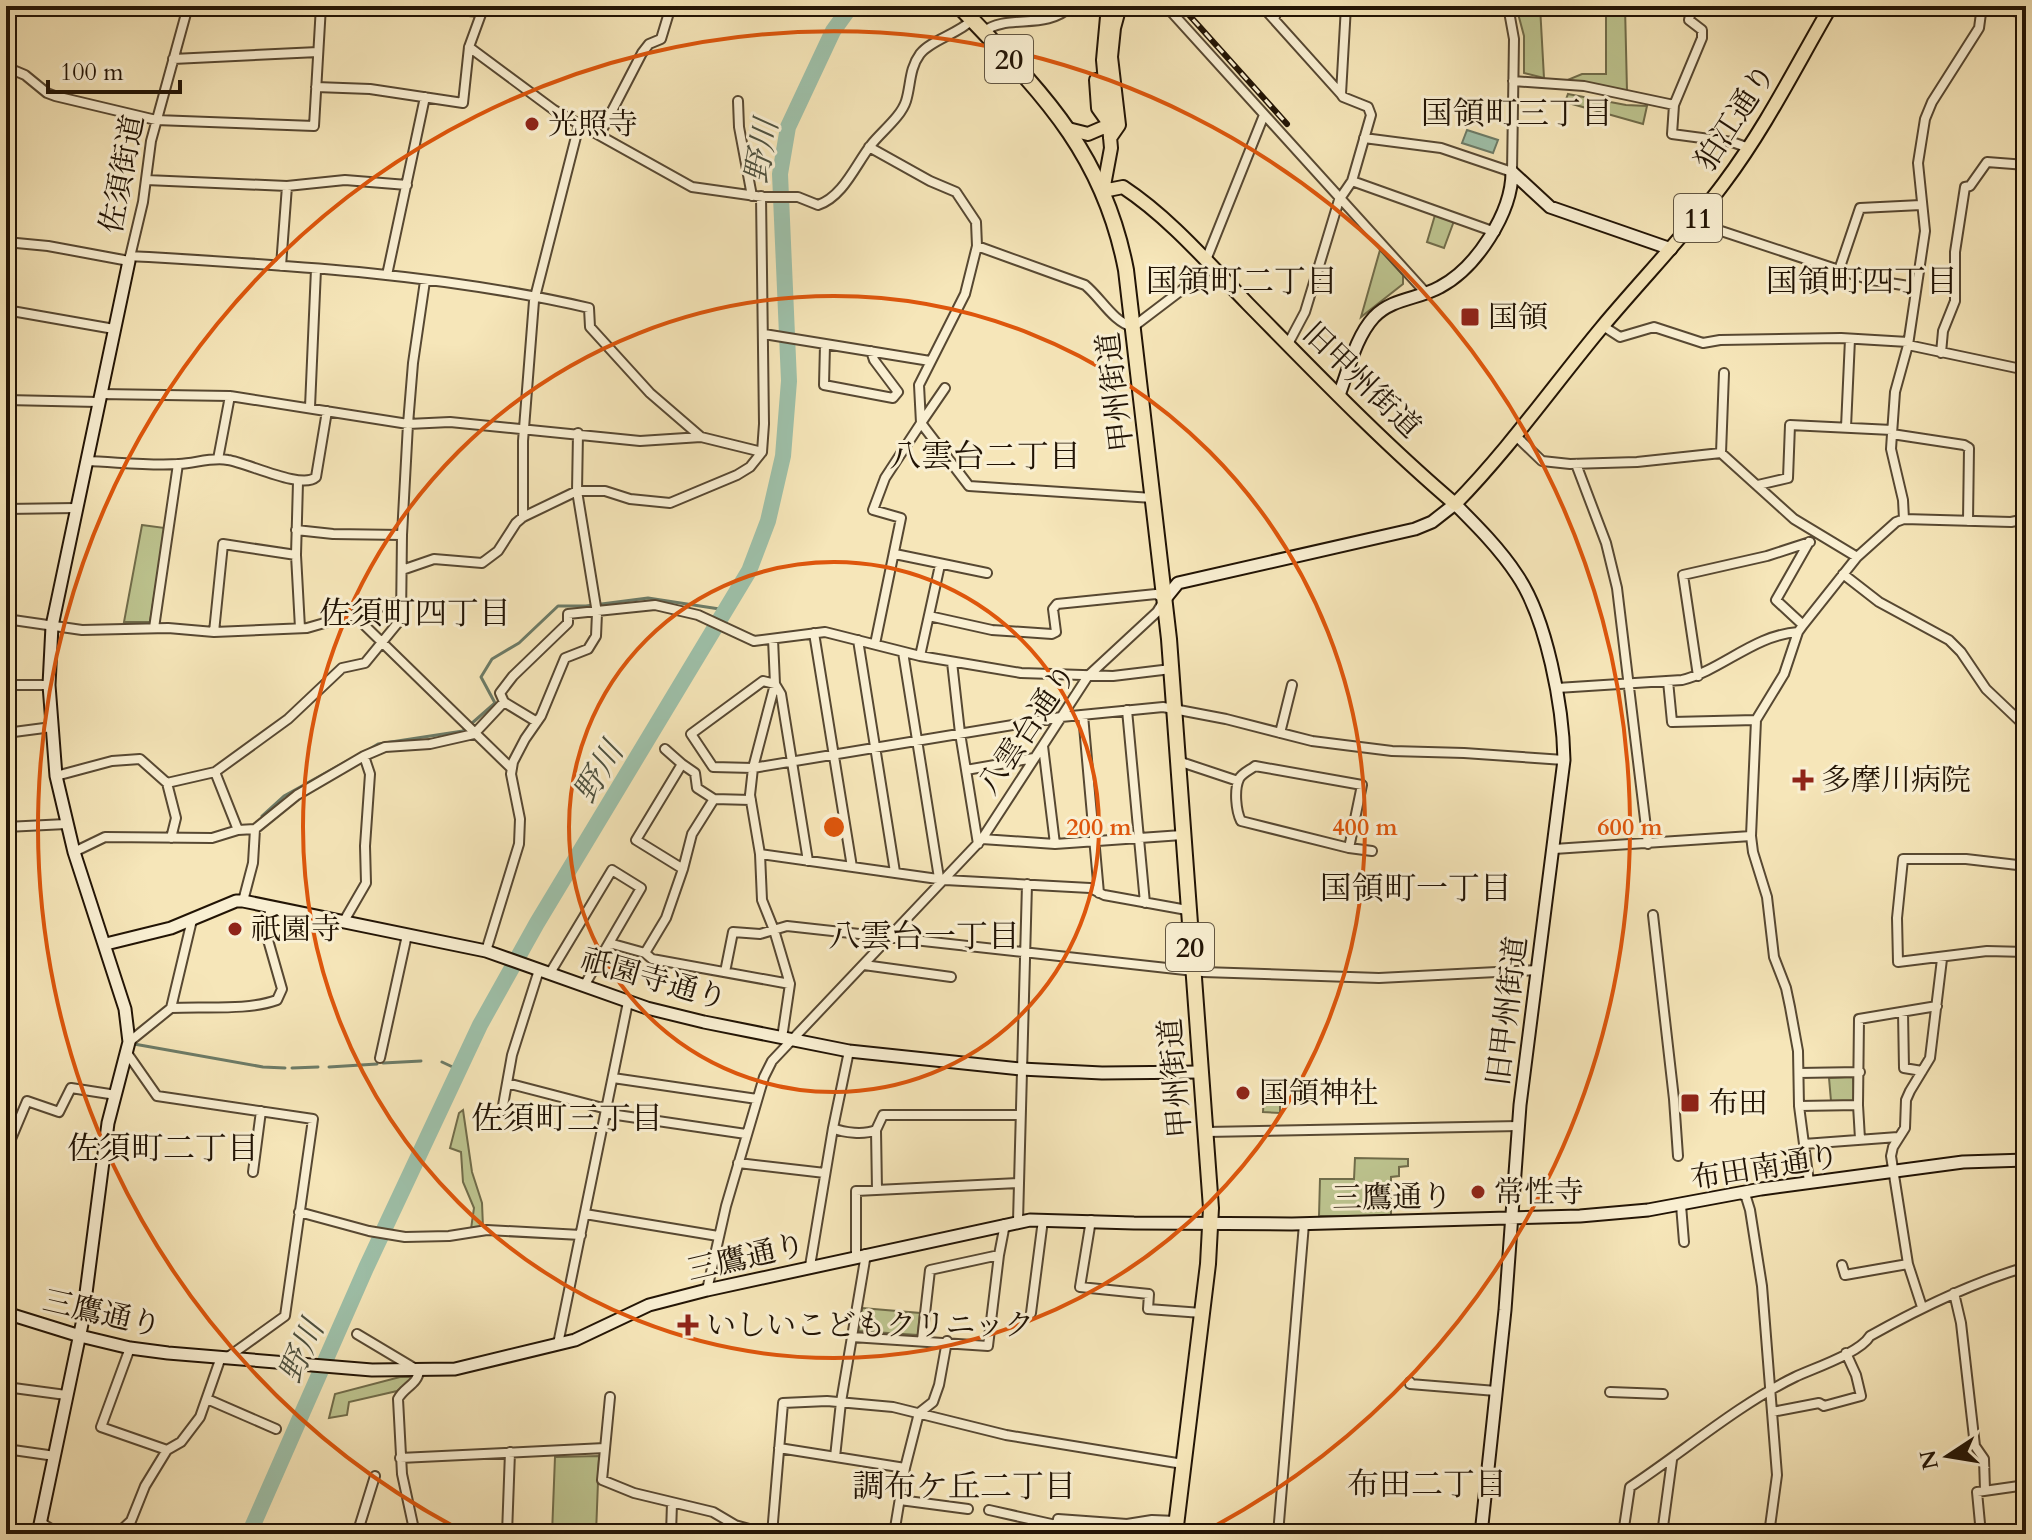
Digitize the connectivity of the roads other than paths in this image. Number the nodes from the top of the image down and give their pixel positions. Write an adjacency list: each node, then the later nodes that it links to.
1 (191, 6): 25 (street, 佐須街道)
2 (321, 6): 24 (street)
3 (406, 6): 19 (street)
4 (671, 6): 38 (street)
5 (959, 6): 22 (highway, 20)
6 (1071, 6): 22 (street)
7 (1100, 6): 37 (main road)
8 (1108, 6): 37 (main road)
9 (1120, 6): 37 (main road)
10 (1166, 6): 33 (street)
11 (1262, 6): 21 (street)
12 (1279, 6): 21 (street)
13 (1346, 6): 29 (street)
14 (1508, 6): 27 (street)
15 (1692, 6): 32 (street)
16 (1831, 6): 41 (main road, 狛江通り / 11)
17 (1945, 6): 18 (street)
18 (1981, 8): 20 (street); 51 (street)
19 (482, 9): 23 (street)
20 (2026, 12)
21 (1274, 19): 29 (street)
22 (978, 26): 36 (highway, 20); 40 (street)
23 (469, 47): 30 (street); 35 (street)
24 (318, 52): 25 (street); 28 (street)
25 (173, 59): 34 (street, 佐須街道)
26 (6, 67): 34 (street)
27 (1513, 81): 32 (street); 43 (street)
28 (316, 87): 30 (street); 34 (street)
29 (1341, 94): 39 (street)
30 (425, 97): 46 (street)
31 (738, 101): 49 (street)
32 (1674, 105): 41 (street)
33 (1264, 115): 50 (street); 58 (street)
34 (156, 120): 44 (street, 佐須街道)
35 (579, 125): 38 (street); 66 (street)
36 (1068, 129): 37 (main road); 48 (highway, 20)
37 (1110, 131): 48 (main road)
38 (600, 134): 49 (street)
39 (1364, 138): 43 (street); 45 (street)
40 (869, 147): 49 (street); 55 (street)
41 (1749, 148): 52 (main road, 狛江通り / 11)
42 (2026, 165): 77 (street)
43 (1512, 172): 53 (street); 56 (street)
44 (146, 180): 47 (street); 57 (street, 佐須街道)
45 (1352, 181): 50 (street); 53 (street)
46 (407, 185): 47 (street); 62 (street)
47 (287, 186): 59 (street)
48 (1103, 191): 58 (main road, 旧甲州街道); 69 (highway, 甲州街道 / 20)
49 (759, 196): 71 (street)
50 (1339, 200): 65 (street); 74 (street)
51 (1921, 205): 61 (street); 64 (street)
52 (1694, 222): 56 (main road, 狛江通り / 11); 61 (street)
53 (1495, 232): 65 (street)
54 (6, 242): 57 (street)
55 (977, 246): 69 (street); 78 (street)
56 (1671, 249): 68 (main road, 狛江通り / 11)
57 (130, 259): 59 (street); 70 (street)
58 (1209, 263): 69 (street); 74 (main road, 旧甲州街道)
59 (281, 266): 60 (street)
60 (316, 269): 62 (street); 86 (street)
61 (1839, 270): 64 (street)
62 (387, 275): 63 (street)
63 (425, 281): 66 (street); 89 (street)
64 (1915, 287): 73 (street)
65 (1426, 293): 82 (street)
66 (536, 296): 91 (street); 94 (street)
67 (6, 310): 70 (street)
68 (1603, 326): 72 (street); 95 (main road, 狛江通り / 11)
69 (1133, 327): 105 (highway, 甲州街道 / 20)
70 (114, 329): 84 (street)
71 (766, 335): 75 (street); 96 (street)
72 (1850, 339): 73 (street); 90 (street)
73 (1908, 343): 77 (street); 92 (street)
74 (1288, 344): 82 (main road, 旧甲州街道)
75 (825, 345): 76 (street); 76 (street)
76 (871, 351): 78 (street)
77 (1941, 353): 79 (street)
78 (930, 361): 88 (street)
79 (2026, 370)
80 (1724, 373): 97 (street)
81 (945, 388): 88 (street)
82 (1339, 395): 106 (main road, 旧甲州街道)
83 (230, 396): 84 (street); 86 (street); 98 (street)
84 (99, 398): 85 (street); 99 (street)
85 (6, 400)
86 (310, 407): 87 (street)
87 (327, 411): 89 (street); 102 (street)
88 (921, 423): 105 (street); 117 (street)
89 (408, 424): 91 (street); 115 (street)
90 (1846, 427): 92 (street); 103 (street)
91 (524, 429): 93 (street); 109 (street)
92 (1892, 432): 110 (street); 112 (street)
93 (578, 433): 94 (street); 104 (street)
94 (701, 437): 96 (street)
95 (1517, 437): 101 (street); 106 (main road, 狛江通り / 11)
96 (762, 452): 104 (street)
97 (1721, 453): 101 (street); 103 (street)
98 (218, 459): 100 (street); 102 (street)
99 (86, 461): 100 (street); 107 (street)
100 (178, 464): 133 (street)
101 (1576, 464): 149 (street)
102 (298, 482): 113 (street)
103 (1758, 485): 114 (street)
104 (577, 491): 109 (street); 128 (street)
105 (1153, 498): 126 (highway, 甲州街道 / 20)
106 (1455, 504): 126 (street); 154 (street, 旧甲州街道)
107 (76, 508): 108 (street); 132 (street)
108 (6, 509)
109 (523, 517): 121 (street)
110 (1904, 519): 112 (street); 119 (street)
111 (2026, 519): 112 (street)
112 (1968, 521)
113 (296, 530): 115 (street); 118 (street)
114 (1815, 533): 116 (street); 119 (street)
115 (402, 535): 121 (street)
116 (1810, 542): 124 (street); 147 (street)
117 (895, 554): 120 (street); 141 (street)
118 (296, 555): 134 (street); 136 (street)
119 (1857, 557): 123 (street)
120 (940, 565): 122 (street); 130 (street)
121 (402, 570): 125 (street)
122 (987, 573)
123 (1843, 574): 135 (street); 163 (street)
124 (1776, 600): 127 (street); 135 (street)
125 (401, 601): 129 (street); 140 (street)
126 (1161, 605): 130 (street); 145 (highway, 甲州街道 / 20); 146 (street, 八雲台通り)
127 (1767, 607)
128 (597, 613): 138 (street); 155 (street); 161 (street)
129 (355, 616): 134 (street); 140 (street)
130 (929, 616): 143 (street)
131 (6, 619): 132 (street)
132 (52, 626): 133 (street); 152 (street)
133 (154, 628): 136 (street)
134 (300, 628): 136 (street)
135 (1800, 628): 147 (street); 160 (street)
136 (214, 632)
137 (814, 633): 138 (street); 139 (street); 172 (street)
138 (773, 639): 150 (street)
139 (858, 640): 141 (street); 170 (street)
140 (383, 643): 167 (street); 182 (street)
141 (875, 644): 142 (street)
142 (903, 652): 143 (street); 168 (street)
143 (920, 656): 144 (street)
144 (952, 662): 146 (street); 165 (street)
145 (1171, 669): 146 (street); 156 (highway, 甲州街道 / 20)
146 (1088, 676): 159 (street, 八雲台通り)
147 (1698, 676): 148 (street)
148 (1668, 681): 149 (street); 160 (street)
149 (1630, 683): 154 (street); 199 (street)
150 (775, 684): 177 (street); 180 (street); 180 (street)
151 (6, 685): 152 (street)
152 (49, 685): 162 (street)
153 (1292, 685): 166 (street)
154 (1557, 688): 176 (street, 旧甲州街道)
155 (504, 702): 161 (street); 167 (street)
156 (1173, 707): 157 (street); 166 (street); 175 (highway, 甲州街道 / 20)
157 (1127, 710): 158 (street); 195 (street)
158 (1083, 715): 159 (street); 197 (street)
159 (1061, 717): 165 (street); 169 (street, 八雲台通り)
160 (1756, 720): 193 (street)
161 (537, 722): 179 (street)
162 (52, 727): 164 (street); 183 (street)
163 (2026, 727)
164 (6, 733)
165 (960, 733): 168 (street); 181 (street)
166 (1280, 733): 176 (street)
167 (474, 734): 173 (street); 179 (street)
168 (917, 740): 170 (street); 210 (street)
169 (1043, 745): 174 (street, 八雲台通り); 198 (street)
170 (875, 747): 172 (street); 209 (street)
171 (665, 749): 178 (street)
172 (834, 754): 177 (street); 207 (street)
173 (364, 756): 190 (street); 219 (street)
174 (1034, 758): 181 (street); 196 (street, 八雲台通り)
175 (1176, 760): 184 (street); 192 (highway, 甲州街道 / 20)
176 (1564, 760): 201 (street, 旧甲州街道)
177 (791, 761): 180 (street); 205 (street)
178 (682, 764): 186 (street); 208 (street)
179 (511, 768): 227 (street)
180 (753, 768): 187 (street)
181 (966, 770): 196 (street)
182 (215, 772): 185 (street); 191 (street)
183 (56, 776): 185 (street); 188 (street)
184 (1238, 781): 200 (street); 200 (street)
185 (167, 783): 194 (street)
186 (714, 799): 187 (street); 208 (street)
187 (751, 800): 204 (street)
188 (66, 824): 189 (street); 203 (street)
189 (6, 827)
190 (255, 829): 191 (street); 213 (street)
191 (238, 830): 194 (street)
192 (1182, 835): 195 (street); 216 (highway, 甲州街道 / 20)
193 (1751, 836): 199 (street); 250 (street)
194 (171, 838): 203 (street)
195 (1139, 838): 197 (street); 214 (street)
196 (980, 841): 198 (street); 210 (street, 八雲台通り)
197 (1094, 841): 198 (street); 212 (street)
198 (1055, 844)
199 (1648, 844): 201 (street)
200 (1349, 848): 202 (street)
201 (1554, 849): 233 (street, 旧甲州街道)
202 (1372, 851)
203 (74, 852): 224 (street)
204 (760, 854): 205 (street); 220 (street)
205 (808, 861): 207 (street)
206 (2026, 866): 229 (street)
207 (852, 867): 209 (street)
208 (683, 869): 228 (street)
209 (895, 872): 210 (street)
210 (942, 879): 211 (street); 222 (street, 八雲台通り)
211 (1027, 884): 212 (street); 225 (street)
212 (1099, 893): 214 (street)
213 (243, 901): 215 (street, 祇園寺通り); 218 (street, 祇園寺通り)
214 (1145, 903): 216 (street)
215 (271, 906): 219 (street, 祇園寺通り); 240 (street)
216 (1187, 910): 232 (highway, 甲州街道 / 20)
217 (1653, 915): 270 (street)
218 (192, 920): 224 (street, 祇園寺通り); 240 (street)
219 (344, 921): 221 (street, 祇園寺通り)
220 (774, 930): 222 (street); 234 (street); 236 (street)
221 (407, 935): 227 (street, 祇園寺通り); 245 (street)
222 (890, 937): 225 (street); 230 (street, 八雲台通り)
223 (609, 943): 228 (street); 231 (street); 237 (street)
224 (106, 944): 243 (street)
225 (1024, 951): 232 (street); 246 (street)
226 (2026, 952): 229 (street)
227 (491, 953): 231 (street, 祇園寺通り)
228 (645, 953): 234 (street)
229 (1942, 959): 239 (street)
230 (864, 965): 235 (street); 242 (street, 八雲台通り)
231 (539, 969): 237 (street, 祇園寺通り); 252 (street)
232 (1192, 970): 233 (street); 248 (highway, 甲州街道 / 20)
233 (1537, 970): 261 (street, 旧甲州街道)
234 (725, 972): 236 (street)
235 (951, 977)
236 (790, 984): 242 (street)
237 (584, 986): 238 (street, 祇園寺通り)
238 (628, 1002): 242 (street, 祇園寺通り); 251 (street)
239 (1937, 1006): 241 (street); 247 (street)
240 (171, 1008): 243 (street)
241 (1903, 1012): 247 (street); 249 (street)
242 (787, 1039): 244 (street, 祇園寺通り); 254 (street, 八雲台通り)
243 (128, 1048): 253 (street); 257 (street)
244 (849, 1051): 246 (street, 祇園寺通り); 262 (street)
245 (380, 1058)
246 (1021, 1069): 248 (street, 祇園寺通り); 260 (street)
247 (1922, 1071): 266 (street)
248 (1201, 1072): 264 (highway, 甲州街道 / 20)
249 (1860, 1072): 250 (street); 255 (street)
250 (1799, 1073): 256 (street)
251 (613, 1078): 254 (street); 259 (street)
252 (507, 1083): 258 (street); 259 (street)
253 (116, 1095): 269 (street); 306 (street)
254 (757, 1099): 265 (street, 八雲台通り)
255 (1858, 1105): 256 (street); 267 (street)
256 (1799, 1106): 268 (street)
257 (261, 1111): 274 (street); 281 (street)
258 (502, 1111)
259 (606, 1111): 265 (street); 282 (street)
260 (1020, 1115): 263 (street); 277 (street)
261 (1519, 1126): 264 (street); 283 (street, 旧甲州街道)
262 (833, 1128): 263 (street); 275 (street)
263 (876, 1130): 278 (street)
264 (1206, 1132): 288 (highway, 甲州街道 / 20)
265 (746, 1134): 272 (street, 八雲台通り)
266 (1898, 1137): 267 (street); 273 (street)
267 (1860, 1139): 268 (street)
268 (1804, 1144): 276 (street)
269 (6, 1151)
270 (1678, 1156)
271 (2026, 1160): 273 (street, 布田南通り)
272 (738, 1163): 275 (street); 291 (street, 八雲台通り)
273 (1894, 1171): 276 (street, 布田南通り); 295 (street)
274 (253, 1172)
275 (825, 1173): 297 (street)
276 (1809, 1182): 279 (street, 布田南通り)
277 (1019, 1183): 278 (street); 286 (street)
278 (877, 1190): 293 (street)
279 (1739, 1192): 280 (street, 布田南通り); 317 (street)
280 (1681, 1205): 283 (street, 布田南通り); 292 (street)
281 (299, 1212): 290 (street); 313 (street)
282 (585, 1214): 290 (street); 291 (street)
283 (1511, 1219): 289 (street, 三鷹通り); 318 (street, 旧甲州街道)
284 (1043, 1220): 285 (street, 三鷹通り); 286 (street, 三鷹通り); 303 (street)
285 (1091, 1220): 288 (street, 三鷹通り); 304 (street)
286 (1018, 1221): 287 (street, 三鷹通り)
287 (1005, 1224): 293 (street, 三鷹通り); 294 (street)
288 (1211, 1224): 289 (street, 三鷹通り); 304 (highway, 甲州街道 / 20)
289 (1304, 1224): 358 (street)
290 (581, 1235): 310 (street)
291 (718, 1236): 299 (street, 八雲台通り)
292 (1684, 1242)
293 (861, 1255): 297 (street, 三鷹通り); 307 (street)
294 (999, 1255): 308 (street); 309 (street)
295 (1908, 1264): 296 (street); 301 (street)
296 (1842, 1265)
297 (810, 1266): 299 (street, 三鷹通り)
298 (2026, 1267): 300 (street)
299 (707, 1290): 310 (street, 三鷹通り)
300 (1954, 1293): 301 (street); 341 (street)
301 (1922, 1307): 312 (street)
302 (6, 1313): 306 (street, 三鷹通り)
303 (1031, 1313)
304 (1202, 1313): 337 (highway, 甲州街道 / 20)
305 (357, 1334): 314 (street)
306 (80, 1336): 311 (street, 三鷹通り); 321 (street)
307 (852, 1337): 308 (street); 324 (street)
308 (922, 1340): 309 (street)
309 (947, 1341): 326 (street)
310 (558, 1344): 314 (street, 三鷹通り)
311 (130, 1348): 313 (street, 三鷹通り); 331 (street)
312 (1846, 1353): 317 (street); 325 (street)
313 (225, 1357): 314 (street, 三鷹通り); 323 (street)
314 (419, 1371): 335 (street)
315 (1410, 1382): 318 (street)
316 (6, 1387): 321 (street)
317 (1770, 1390): 325 (street); 336 (street)
318 (1496, 1391): 359 (street, 旧甲州街道)
319 (1610, 1392): 320 (street)
320 (1663, 1394)
321 (66, 1395): 333 (street)
322 (610, 1397): 328 (street)
323 (207, 1399): 327 (street); 331 (street)
324 (841, 1402): 326 (street); 329 (street); 334 (street)
325 (1772, 1412): 362 (street)
326 (919, 1413): 337 (street); 338 (street)
327 (276, 1429)
328 (605, 1448): 332 (street); 343 (street)
329 (779, 1448): 334 (street); 356 (street)
330 (6, 1449): 333 (street)
331 (167, 1450): 350 (street)
332 (510, 1452): 335 (street); 354 (street)
333 (55, 1456): 346 (street)
334 (835, 1457): 338 (street)
335 (400, 1458): 352 (street)
336 (1672, 1460): 360 (street); 361 (street)
337 (1183, 1464): 347 (highway, 甲州街道 / 20)
338 (905, 1468): 342 (street)
339 (375, 1476): 351 (street)
340 (2026, 1485): 341 (street)
341 (1985, 1490): 363 (street)
342 (900, 1500): 344 (street); 357 (street)
343 (672, 1503): 355 (street); 356 (street)
344 (968, 1509)
345 (989, 1510): 348 (street)
346 (39, 1528): 349 (street)
347 (1175, 1528): 348 (street)
348 (1056, 1529)
349 (59, 1534)
350 (117, 1534)
351 (357, 1534)
352 (415, 1534): 353 (street)
353 (425, 1534)
354 (507, 1534)
355 (671, 1534)
356 (770, 1534)
357 (894, 1534)
358 (1278, 1534)
359 (1481, 1534)
360 (1623, 1534)
361 (1662, 1534)
362 (1769, 1534)
363 (1981, 1534)

